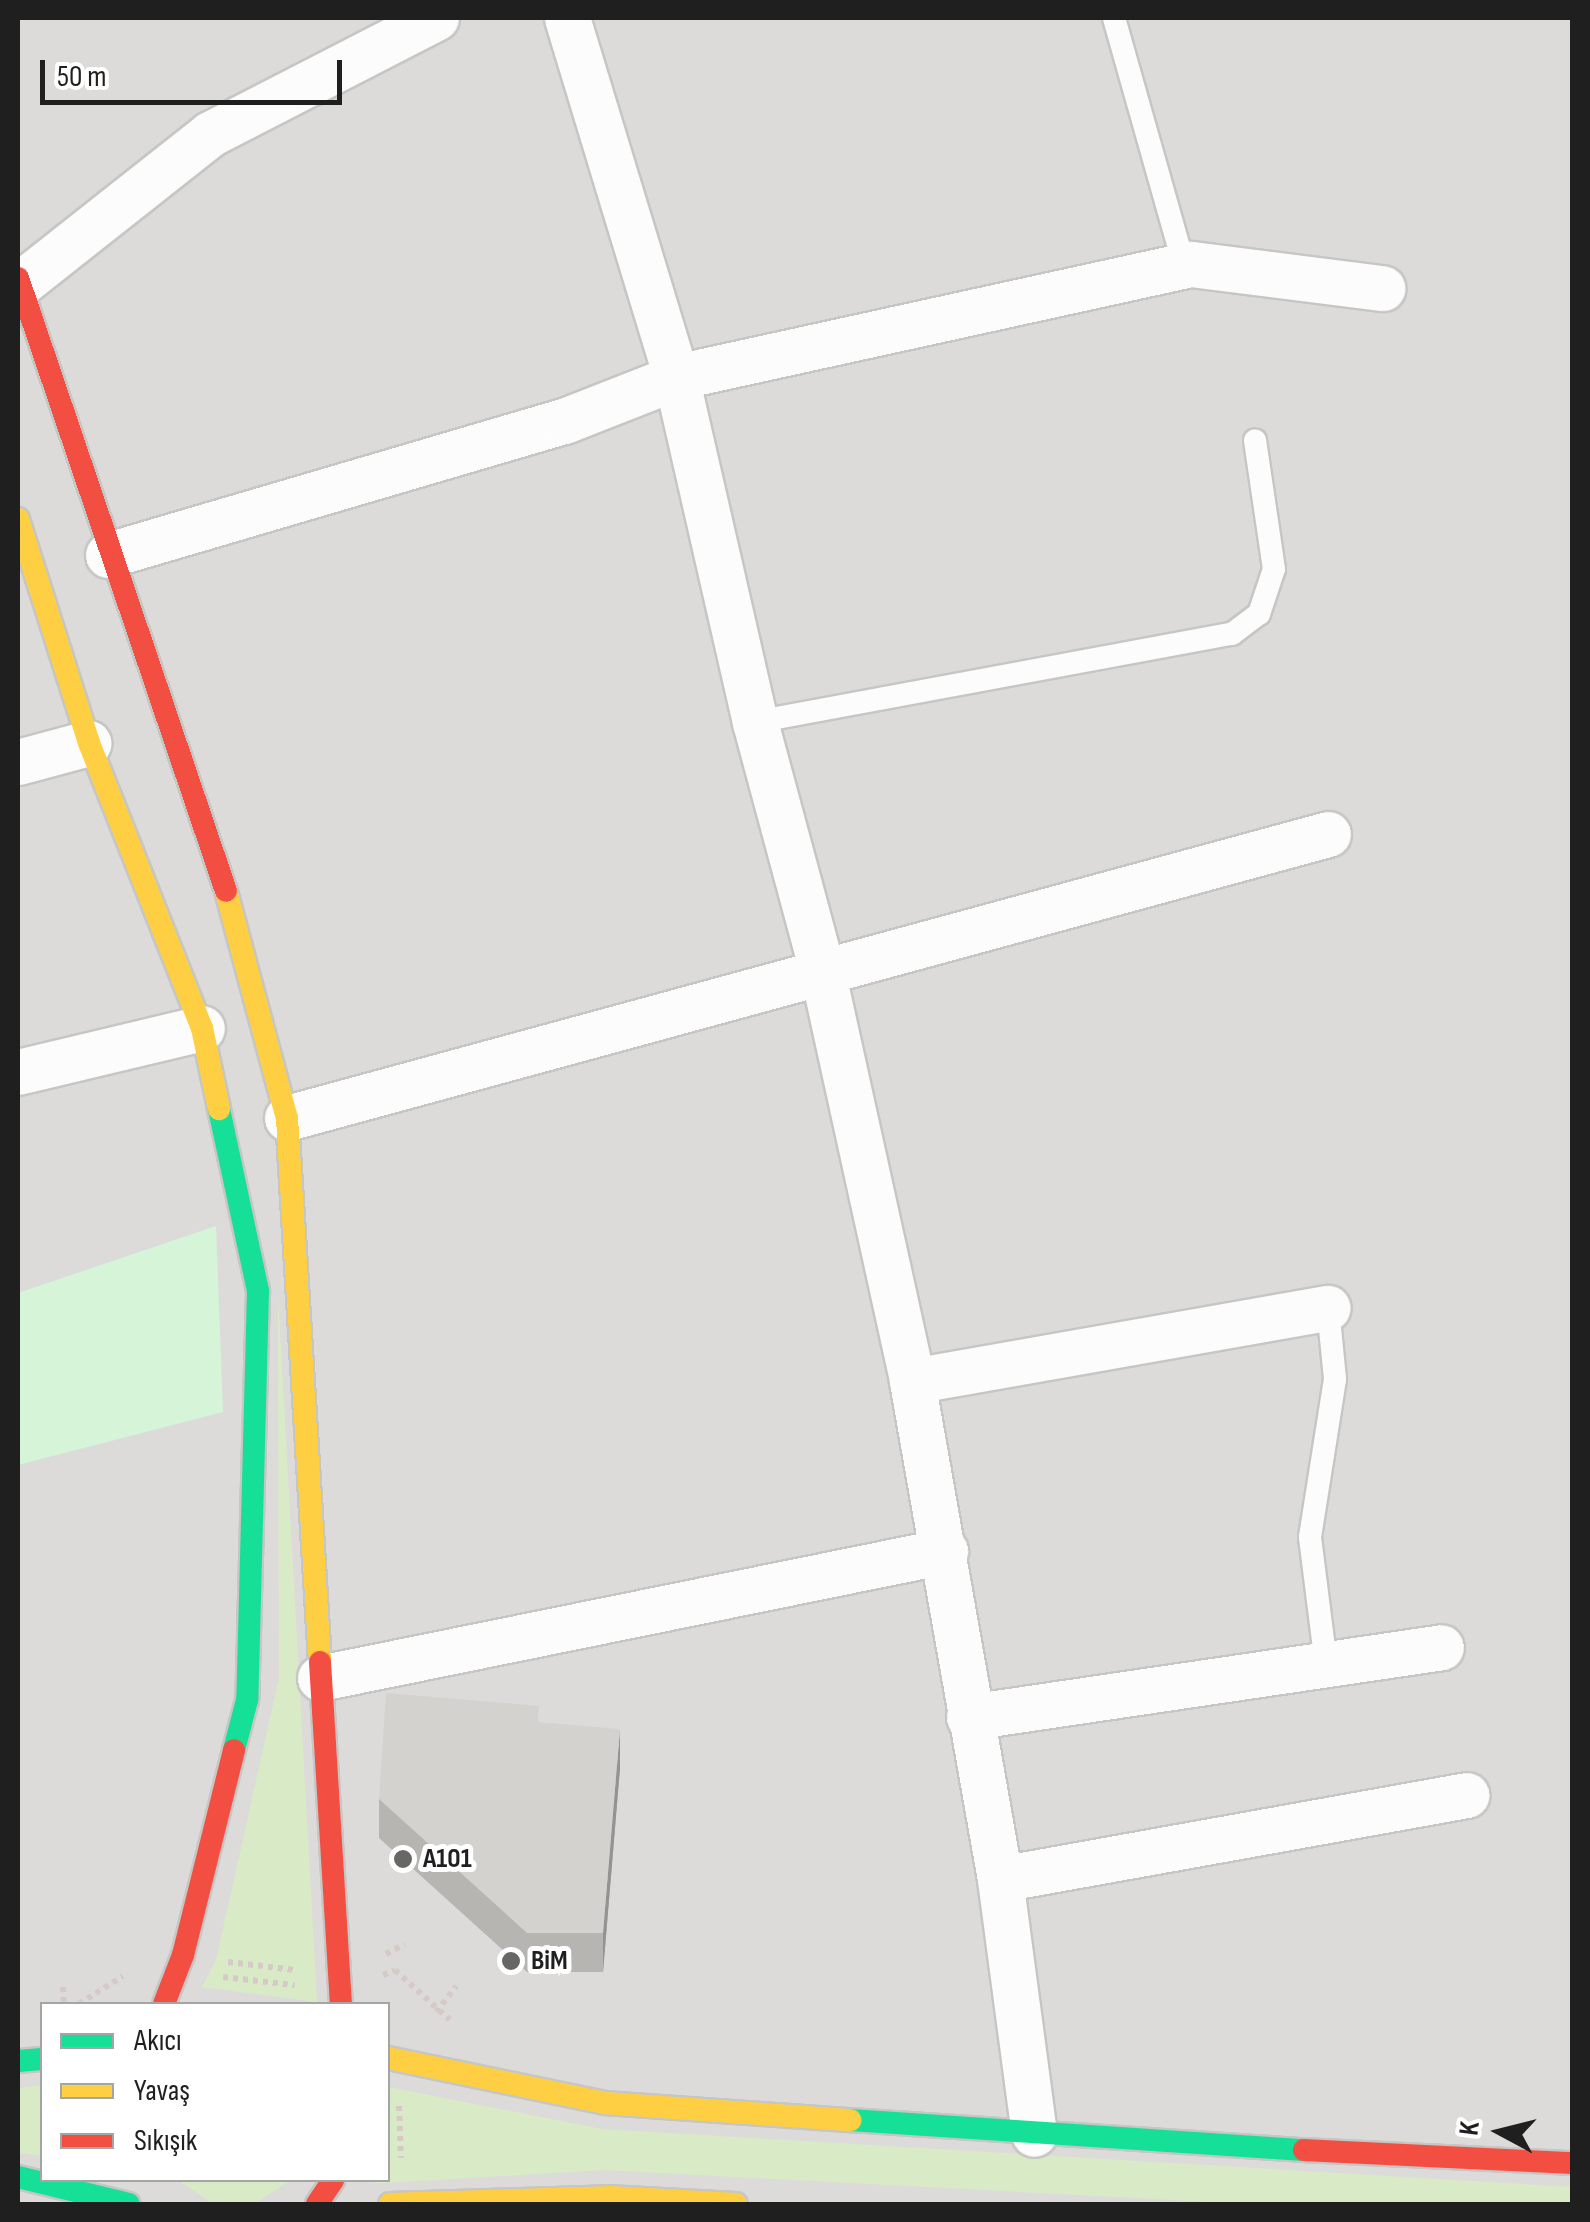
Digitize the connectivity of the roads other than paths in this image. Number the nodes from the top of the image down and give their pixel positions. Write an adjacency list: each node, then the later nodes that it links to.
1 (436, 18): 5 (street)
2 (568, 18): 7 (street)
3 (1114, 18): 4 (lane)
4 (1184, 266): 6 (street); 7 (street)
5 (18, 281): 10 (street)
6 (1382, 288)
7 (676, 377): 10 (street); 11 (street)
8 (1255, 440): 11 (lane)
9 (18, 519): 12 (street)
10 (108, 555): 18 (street)
11 (756, 722): 15 (street)
12 (89, 743): 13 (street); 16 (street)
13 (18, 762)
14 (1328, 834): 15 (street)
15 (822, 970): 18 (street); 20 (street)
16 (202, 1028): 17 (street); 28 (street)
17 (18, 1072)
18 (287, 1118): 24 (street)
19 (1328, 1308): 20 (street); 23 (lane)
20 (912, 1381): 21 (street)
21 (945, 1552): 24 (street); 25 (street)
22 (1441, 1647): 23 (street)
23 (1326, 1664): 25 (street)
24 (320, 1678): 29 (street)
25 (969, 1717): 27 (street)
26 (1466, 1794): 27 (street)
27 (1000, 1879): 31 (street)
28 (165, 2002)
29 (341, 2002)
30 (390, 2058): 31 (street)
31 (1034, 2134): 32 (street)
32 (1572, 2163)
33 (50, 2182): 35 (street)
34 (335, 2182): 36 (street)
35 (145, 2197)
36 (317, 2204)
37 (390, 2204): 38 (street)
38 (736, 2204)

